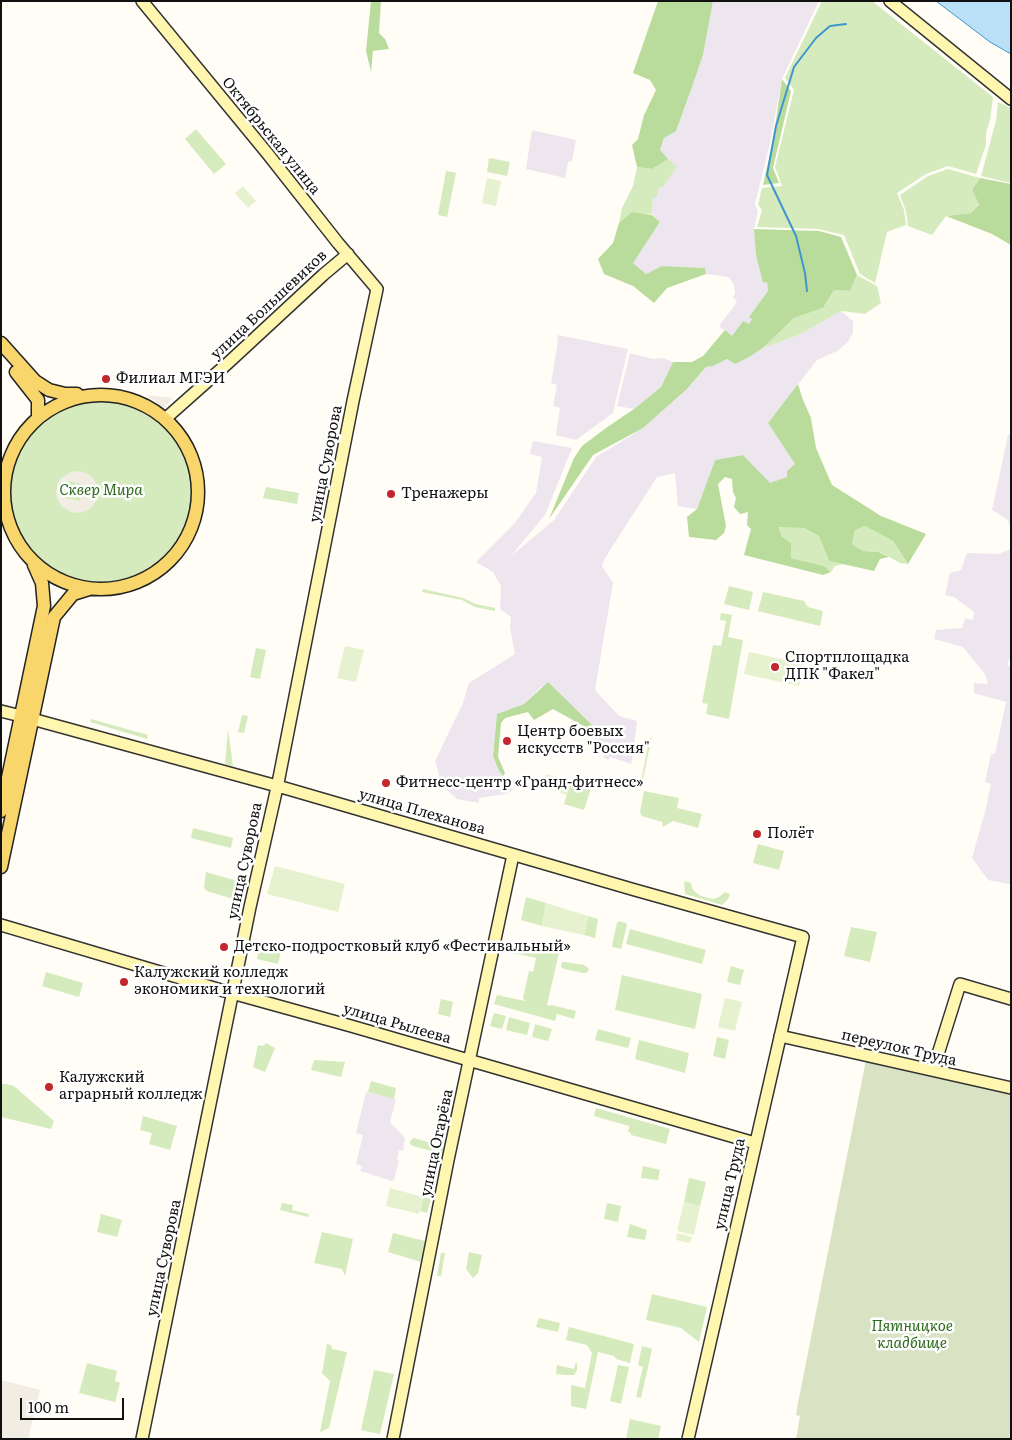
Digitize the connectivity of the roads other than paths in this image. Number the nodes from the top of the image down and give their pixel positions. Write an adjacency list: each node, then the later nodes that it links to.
1 (142, 1): 4 (street, Октябрьская улица)
2 (890, 1): 3 (street)
3 (1011, 99)
4 (348, 254): 5 (street, Октябрьская улица); 10 (street, улица Большевиков)
5 (377, 289): 15 (street, улица Суворова)
6 (1, 343): 8 (main road)
7 (1, 356): 9 (main road)
8 (90, 395): 9 (main road); 10 (main road)
9 (38, 417): 11 (main road)
10 (166, 419): 12 (main road)
11 (34, 562): 12 (main road); 14 (main road)
12 (89, 589): 14 (main road)
13 (1, 711): 14 (street, улица Плеханова)
14 (26, 717): 15 (street, улица Плеханова); 16 (main road); 18 (main road)
15 (277, 786): 17 (street, улица Плеханова); 21 (street, улица Суворова)
16 (1, 811)
17 (513, 855): 20 (street, улица Плеханова); 24 (street, улица Огарёва)
18 (1, 867)
19 (1, 925): 21 (street, улица Рылеева)
20 (803, 937): 23 (street, улица Труда)
21 (233, 993): 24 (street, улица Рылеева); 28 (street, улица Суворова)
22 (1011, 999): 25 (street)
23 (780, 1036): 25 (street, переулок Труда); 27 (street, улица Труда)
24 (470, 1060): 27 (street, улица Рылеева); 29 (street, улица Огарёва)
25 (933, 1070): 26 (street, переулок Труда)
26 (1011, 1088)
27 (755, 1142): 30 (street, улица Труда)
28 (142, 1439)
29 (393, 1439)
30 (688, 1439)

